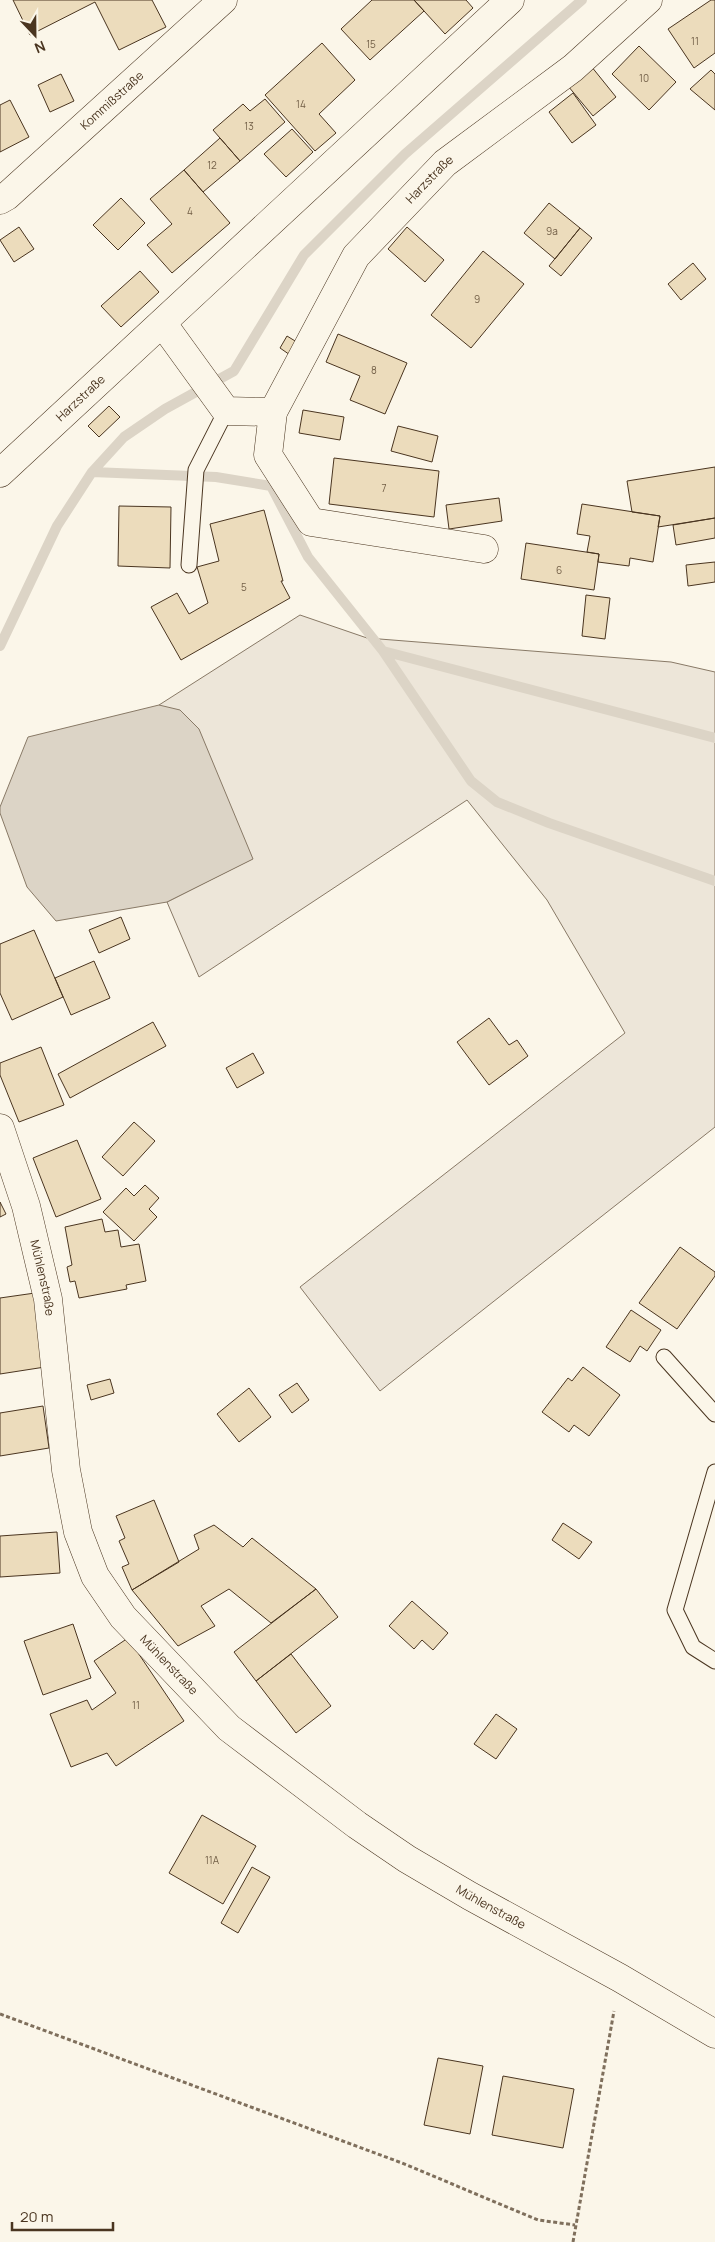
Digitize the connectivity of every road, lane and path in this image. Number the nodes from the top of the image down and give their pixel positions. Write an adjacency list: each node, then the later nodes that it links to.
1 (223, 0): 4 (main road, Kommißstraße)
2 (510, 0): 5 (main road, Harzstraße)
3 (648, 0): 7 (main road, Harzstraße)
4 (0, 200)
5 (163, 324): 6 (main road); 8 (main road, Harzstraße)
6 (223, 406): 7 (main road); 10 (lane)
7 (273, 412): 9 (main road, Harzstraße)
8 (0, 473)
9 (484, 549)
10 (189, 565)
11 (0, 1128): 16 (main road, Mühlenstraße)
12 (664, 1357): 13 (lane)
13 (715, 1414)
14 (715, 1472): 15 (lane)
15 (715, 1661)
16 (630, 1984): 18 (main road, Mühlenstraße); 19 (path)
17 (0, 2014): 19 (path)
18 (715, 2034)
19 (575, 2225): 20 (path)
20 (573, 2242)

